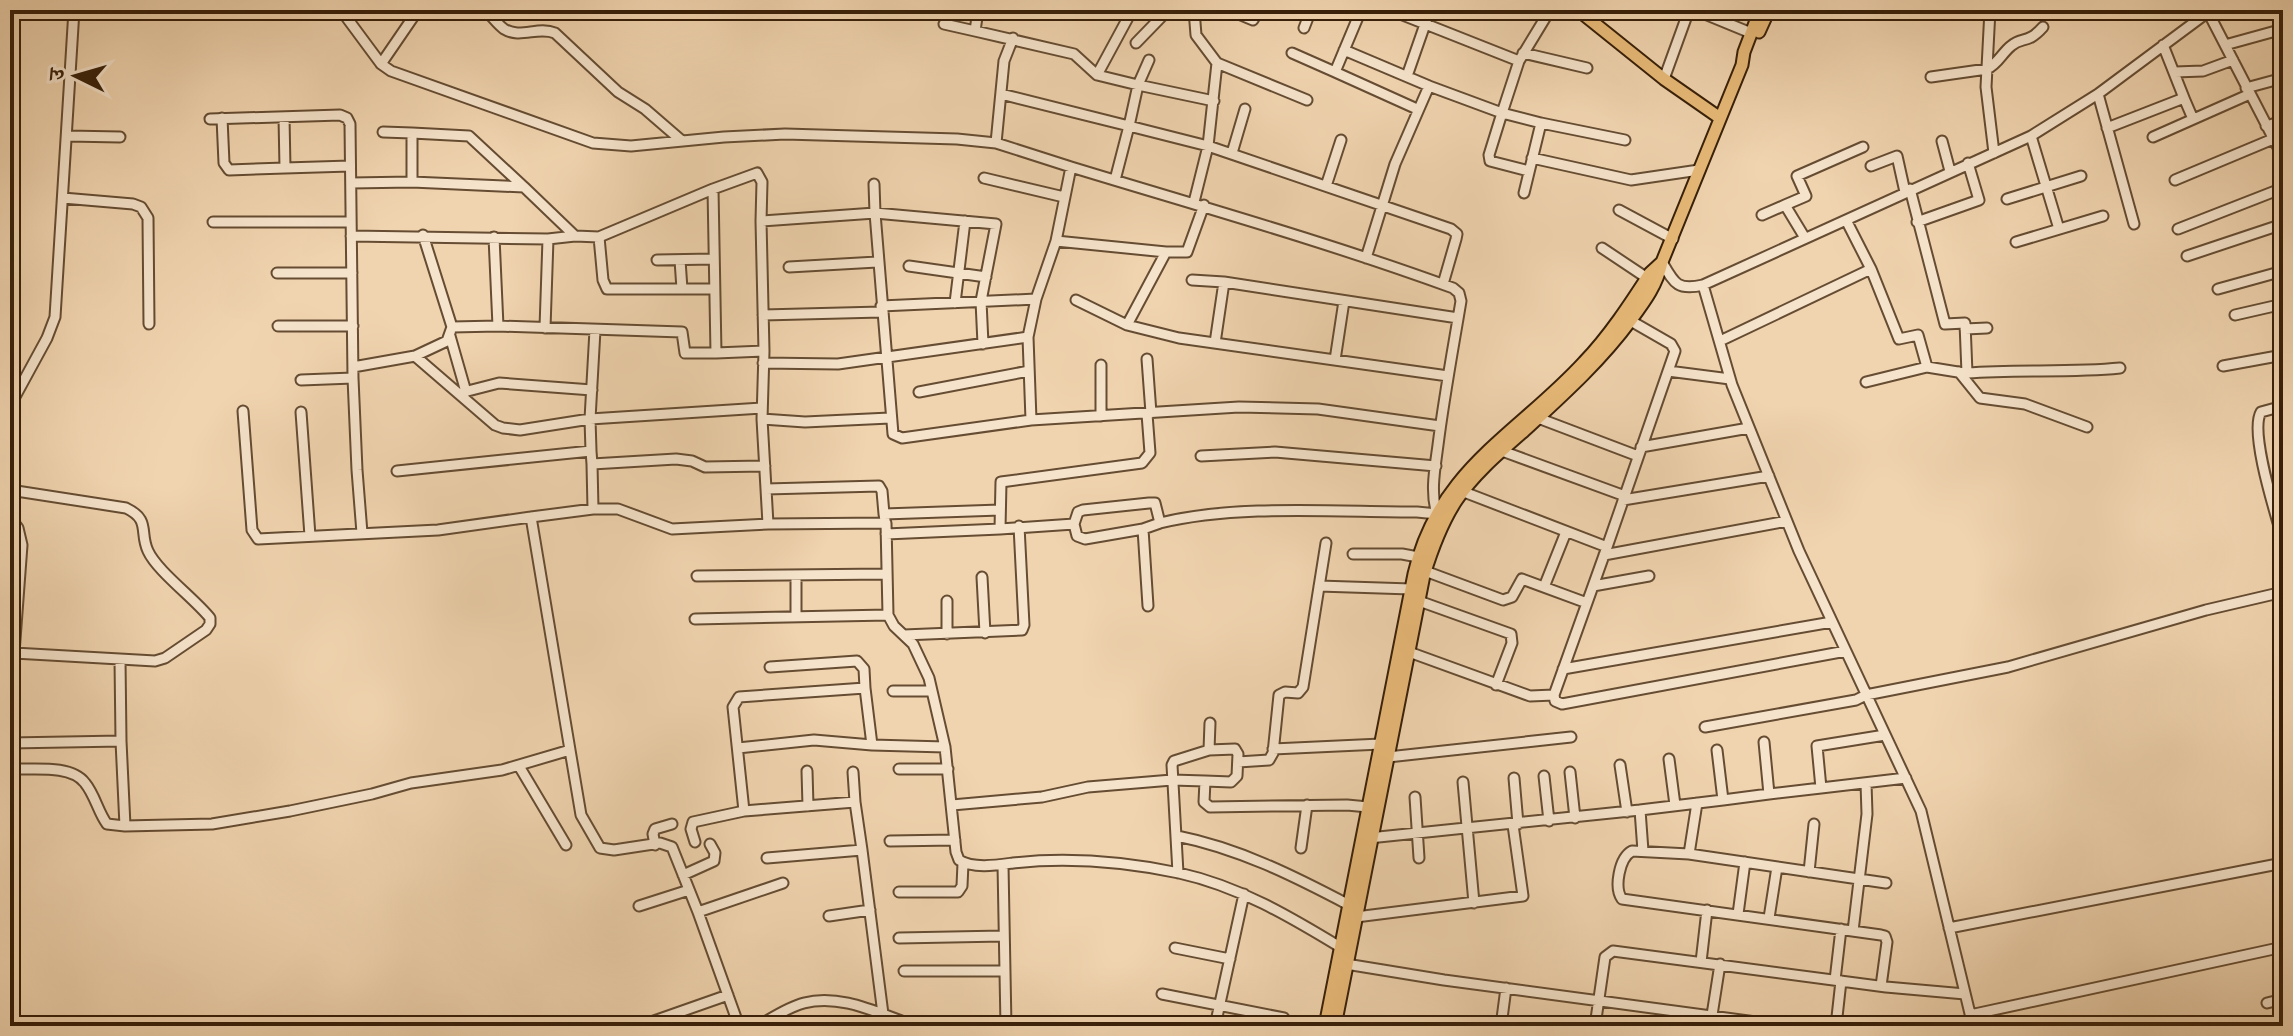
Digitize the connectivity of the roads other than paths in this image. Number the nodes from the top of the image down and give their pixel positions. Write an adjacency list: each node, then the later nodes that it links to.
1 (74, 10): 75 (street)
2 (341, 10): 41 (street)
3 (418, 10): 41 (street)
4 (485, 10): 82 (street)
5 (978, 10): 29 (street)
6 (1093, 10): 7 (street)
7 (1101, 10)
8 (1127, 10): 47 (street)
9 (1168, 10): 32 (street)
10 (1194, 10): 40 (street)
11 (1229, 10): 12 (street)
12 (1259, 10)
13 (1311, 10): 27 (street)
14 (1361, 10): 35 (street)
15 (1390, 10): 25 (street)
16 (1430, 10): 25 (street)
17 (1550, 10): 37 (street)
18 (1578, 10): 51 (main road)
19 (1692, 10): 30 (street); 51 (street)
20 (1760, 10): 30 (main road)
21 (1769, 10): 42 (main road)
22 (1990, 10): 44 (street)
23 (2210, 11): 33 (street); 34 (street)
24 (944, 24): 29 (street)
25 (1425, 24): 37 (street); 48 (street)
26 (2043, 27): 44 (street)
27 (1304, 28)
28 (2283, 29): 34 (street)
29 (975, 31): 31 (street)
30 (1751, 33): 42 (main road)
31 (1013, 38): 47 (street); 55 (street)
32 (1136, 43)
33 (2163, 45): 46 (street); 56 (street)
34 (2225, 45): 39 (street)
35 (1344, 50): 45 (street); 48 (street)
36 (1292, 53): 45 (street)
37 (1521, 57): 43 (street); 62 (street)
38 (1149, 60): 52 (street)
39 (2233, 60): 46 (street); 54 (street)
40 (1217, 63): 58 (street); 59 (street)
41 (381, 64): 82 (street)
42 (1742, 65): 65 (main road)
43 (1587, 68)
44 (1987, 69): 49 (street); 89 (street)
45 (1335, 72): 61 (street)
46 (2175, 72): 57 (street)
47 (1097, 75): 52 (street)
48 (1407, 76): 53 (street)
49 (1931, 77)
50 (2283, 78): 54 (street)
51 (1664, 79): 65 (main road)
52 (1138, 85): 59 (street); 70 (street)
53 (1429, 86): 61 (street); 62 (street)
54 (2248, 91): 67 (street); 71 (street)
55 (1001, 94): 70 (street); 84 (street)
56 (2098, 94): 72 (street); 76 (street)
57 (2184, 98): 67 (street); 72 (street)
58 (1307, 100)
59 (1214, 101): 85 (street)
60 (1245, 109): 88 (street)
61 (1417, 109): 118 (street)
62 (1502, 113): 69 (street); 97 (street)
63 (284, 117): 64 (street); 92 (street); 95 (street)
64 (222, 118): 66 (street); 95 (street)
65 (1720, 118): 96 (main road)
66 (210, 119)
67 (2193, 119): 78 (street)
68 (2283, 121): 71 (street)
69 (1541, 123): 81 (street); 90 (street)
70 (1129, 126): 85 (street); 101 (street)
71 (2266, 126): 79 (street)
72 (2107, 128): 129 (street)
73 (383, 132): 74 (street)
74 (412, 133): 103 (street); 107 (street)
75 (68, 136): 77 (street); 114 (street)
76 (2031, 136): 89 (street); 108 (street)
77 (120, 137)
78 (2153, 137)
79 (2273, 139): 87 (street); 102 (street)
80 (1341, 140): 106 (street)
81 (1625, 140)
82 (682, 141): 84 (street)
83 (1942, 141): 98 (street)
84 (996, 143): 94 (street)
85 (1208, 146): 88 (street); 116 (street)
86 (1863, 147): 117 (street)
87 (2282, 152)
88 (1232, 153): 106 (street)
89 (1994, 153): 91 (street)
90 (1532, 158): 96 (street); 97 (street)
91 (1968, 163): 98 (street); 128 (street)
92 (350, 166): 95 (street); 104 (street)
93 (1871, 166): 111 (street)
94 (1071, 167): 101 (street); 113 (street)
95 (285, 168)
96 (1699, 170): 140 (main road)
97 (1529, 171): 112 (street)
98 (1950, 171): 111 (street)
99 (2081, 176): 108 (street)
100 (984, 178): 113 (street)
101 (1115, 180): 116 (street)
102 (2175, 180)
103 (412, 182): 104 (street); 107 (street)
104 (351, 183): 127 (street)
105 (874, 184): 120 (street)
106 (1326, 186): 118 (street)
107 (524, 187): 135 (street)
108 (2046, 188): 115 (street); 131 (street)
109 (2283, 188): 132 (street)
110 (713, 189): 124 (street); 137 (street); 147 (street)
111 (1907, 191): 123 (street); 128 (street)
112 (1524, 193)
113 (1064, 197): 141 (street)
114 (63, 198): 179 (street); 216 (street)
115 (2007, 199)
116 (1199, 204): 144 (street); 146 (street)
117 (1785, 205): 121 (street); 138 (street)
118 (1383, 206): 146 (street); 163 (street)
119 (1619, 210): 140 (street)
120 (875, 213): 124 (street); 125 (street); 150 (street)
121 (1762, 215)
122 (2103, 216): 131 (street)
123 (1846, 220): 138 (street); 154 (street)
124 (761, 221): 175 (street)
125 (965, 221): 158 (street); 159 (street)
126 (213, 222): 127 (street)
127 (351, 222): 134 (street)
128 (1917, 222): 186 (street)
129 (2134, 224)
130 (2283, 224): 145 (street)
131 (2059, 229): 142 (street)
132 (2178, 229)
133 (423, 235): 134 (street); 136 (street); 188 (street)
134 (351, 236): 157 (street)
135 (575, 236): 137 (street); 139 (street)
136 (494, 237): 139 (street); 183 (street)
137 (599, 237): 165 (street)
138 (1805, 238): 164 (street)
139 (548, 239): 184 (street)
140 (1673, 239): 151 (main road)
141 (1056, 241): 144 (street); 168 (street)
142 (2016, 242)
143 (1602, 248): 160 (street)
144 (1166, 252): 180 (street)
145 (2187, 256)
146 (1366, 258): 163 (street)
147 (713, 259): 149 (street); 166 (street)
148 (657, 260): 149 (street)
149 (680, 260): 165 (street)
150 (877, 262): 153 (street); 174 (street)
151 (1662, 262): 160 (main road); 164 (street); 178 (main road)
152 (909, 266): 158 (street)
153 (789, 267)
154 (1871, 269): 190 (street); 203 (street)
155 (2283, 271): 167 (street)
156 (277, 273): 157 (street)
157 (352, 273): 182 (street)
158 (959, 273): 159 (street); 172 (street)
159 (986, 277): 170 (street)
160 (1647, 278): 247 (main road)
161 (1192, 280): 162 (street)
162 (1224, 282): 171 (street); 191 (street)
163 (1443, 284): 177 (street)
164 (1703, 285): 190 (street)
165 (682, 289): 166 (street)
166 (714, 289): 194 (street)
167 (2218, 289)
168 (1036, 299): 170 (street); 189 (street)
169 (1076, 300): 180 (street)
170 (981, 301): 172 (street); 192 (street)
171 (1344, 301): 177 (street); 199 (street)
172 (955, 303): 174 (street)
173 (2283, 304): 176 (street)
174 (881, 309): 175 (street); 197 (street)
175 (763, 315): 193 (street)
176 (2235, 315)
177 (1458, 318): 209 (street)
178 (1631, 321): 206 (street); 224 (main road)
179 (149, 324)
180 (1127, 325): 191 (street)
181 (278, 326): 182 (street)
182 (353, 326): 208 (street)
183 (498, 326): 184 (street); 188 (street)
184 (545, 328): 187 (street)
185 (1987, 328): 186 (street)
186 (1965, 329): 207 (street)
187 (595, 330): 194 (street); 213 (street)
188 (451, 332): 196 (street); 214 (street)
189 (1028, 337): 192 (street); 205 (street)
190 (1720, 341): 210 (street)
191 (1215, 343): 199 (street)
192 (983, 344): 197 (street)
193 (764, 351): 194 (street); 200 (street)
194 (716, 353)
195 (2283, 355): 202 (street)
196 (415, 356): 208 (street); 214 (street)
197 (885, 358): 200 (street); 223 (street)
198 (1147, 359): 221 (street)
199 (1335, 360): 209 (street)
200 (763, 363): 220 (street)
201 (1101, 365): 222 (street)
202 (2223, 366)
203 (1927, 367): 207 (street); 212 (street)
204 (2120, 368): 207 (street)
205 (1029, 371): 215 (street); 226 (street)
206 (1668, 371): 210 (street); 232 (street)
207 (1963, 372): 228 (street)
208 (353, 373): 211 (street); 258 (street)
209 (1448, 376): 227 (street)
210 (1730, 379): 229 (street)
211 (301, 380)
212 (1866, 382)
213 (592, 390): 214 (street); 225 (street)
214 (463, 392): 225 (street)
215 (919, 392)
216 (10, 406)
217 (2283, 406): 260 (street)
218 (243, 411): 259 (street)
219 (301, 412): 259 (street)
220 (762, 414): 223 (street); 225 (street); 235 (street)
221 (1149, 414): 222 (street); 227 (street); 244 (street)
222 (1101, 416): 226 (street)
223 (890, 418): 226 (street)
224 (1538, 418): 231 (main road); 232 (street)
225 (590, 419): 230 (street)
226 (1031, 420)
227 (1440, 426): 236 (street)
228 (2087, 427)
229 (1749, 428): 232 (street); 238 (street)
230 (591, 451): 234 (street); 237 (street)
231 (1502, 451): 241 (main road); 242 (street)
232 (1640, 451): 242 (street)
233 (1201, 456): 236 (street)
234 (592, 464): 235 (street); 243 (street)
235 (765, 466): 239 (street)
236 (1436, 466): 247 (street)
237 (397, 471)
238 (1769, 476): 242 (street); 248 (street)
239 (766, 489): 250 (street); 251 (street)
240 (10, 490): 290 (street)
241 (1464, 492): 247 (main road); 257 (street)
242 (1624, 498): 262 (street)
243 (593, 509): 246 (street); 250 (street)
244 (1000, 510): 251 (street); 255 (street)
245 (10, 517): 254 (street)
246 (531, 517): 258 (street); 312 (street)
247 (1441, 517): 249 (street); 264 (main road); 265 (main road)
248 (1787, 521): 262 (street); 283 (street)
249 (1160, 523): 252 (street); 256 (street)
250 (768, 524): 251 (street)
251 (885, 524): 255 (street); 266 (street)
252 (1074, 524): 253 (street); 256 (street)
253 (1019, 526): 255 (street); 284 (street)
254 (14, 528): 289 (street)
255 (1000, 529)
256 (1143, 529): 279 (street)
257 (1566, 532): 262 (street); 273 (street)
258 (362, 533): 259 (street)
259 (310, 536)
260 (2283, 540)
261 (1326, 543): 271 (street)
262 (1606, 551): 272 (street)
263 (1353, 554): 264 (street)
264 (1418, 557): 274 (main road)
265 (1425, 571): 273 (street); 277 (main road)
266 (886, 574): 267 (street); 280 (street)
267 (796, 575): 268 (street); 281 (street)
268 (697, 576)
269 (1649, 576): 272 (street)
270 (982, 577): 284 (street)
271 (1319, 586): 274 (street); 311 (street)
272 (1593, 586): 278 (street)
273 (1544, 587): 278 (street)
274 (1411, 589): 307 (main road)
275 (2283, 592): 298 (street)
276 (947, 601): 285 (street)
277 (1419, 601): 288 (main road); 293 (street)
278 (1587, 603): 292 (street)
279 (1148, 606)
280 (888, 615): 281 (street); 286 (street)
281 (796, 617): 282 (street)
282 (695, 619)
283 (1832, 622): 287 (street); 292 (street)
284 (985, 633): 285 (street)
285 (947, 634): 286 (street)
286 (904, 635): 296 (street)
287 (1846, 651): 297 (street); 298 (street)
288 (1409, 652): 293 (street); 315 (main road)
289 (14, 653): 290 (street); 299 (street)
290 (120, 660): 304 (street)
291 (770, 667): 294 (street)
292 (1563, 669): 297 (street)
293 (1496, 685): 297 (street)
294 (865, 688): 308 (street); 310 (street)
295 (893, 691): 296 (street)
296 (932, 691): 309 (street)
297 (1554, 695)
298 (1866, 695): 301 (street); 302 (street)
299 (10, 708)
300 (1210, 723): 313 (street)
301 (1705, 727)
302 (1885, 735): 328 (street); 333 (street)
303 (1571, 737): 315 (street)
304 (121, 741): 306 (street); 352 (street)
305 (1764, 742): 334 (street)
306 (10, 743)
307 (1381, 744): 311 (street); 343 (main road)
308 (872, 745): 309 (street); 310 (street)
309 (945, 747): 322 (street)
310 (738, 748): 345 (street)
311 (1273, 749): 317 (street)
312 (570, 750): 319 (street); 362 (street)
313 (1209, 750): 317 (street); 329 (street)
314 (1717, 750): 336 (street)
315 (1388, 757): 356 (main road)
316 (1669, 759): 341 (street)
317 (1238, 762): 330 (street)
318 (1620, 765): 346 (street)
319 (519, 766): 352 (street); 361 (street)
320 (10, 769): 352 (street)
321 (899, 769): 322 (street)
322 (948, 769): 339 (street)
323 (807, 771): 342 (street)
324 (853, 772): 337 (street)
325 (1570, 772): 347 (street)
326 (1544, 776): 348 (street)
327 (1514, 778): 350 (street)
328 (1906, 778): 332 (street); 393 (street)
329 (1172, 780): 330 (street); 339 (street); 355 (street)
330 (1205, 781): 340 (street)
331 (1463, 782): 353 (street)
332 (1866, 783): 333 (street); 377 (street)
333 (1821, 788): 334 (street)
334 (1769, 794): 336 (street)
335 (1415, 797): 354 (street)
336 (1723, 800): 338 (street)
337 (855, 802): 342 (street); 364 (street)
338 (1697, 803): 341 (street); 366 (street)
339 (952, 805): 357 (street)
340 (1307, 805): 343 (street); 363 (street)
341 (1675, 805): 344 (street)
342 (808, 806): 345 (street)
343 (1368, 807): 356 (main road)
344 (1640, 810): 346 (street); 365 (street)
345 (744, 811): 359 (street)
346 (1627, 812): 347 (street)
347 (1575, 818): 348 (street)
348 (1549, 821): 350 (street)
349 (672, 824): 362 (street)
350 (1515, 824): 353 (street); 383 (street)
351 (1814, 824): 374 (street)
352 (125, 826)
353 (1466, 829): 354 (street); 383 (street)
354 (1417, 834): 356 (street); 368 (street)
355 (1177, 836): 375 (street); 384 (street)
356 (1367, 838): 384 (main road); 391 (main road)
357 (955, 840): 358 (street); 370 (street)
358 (890, 841)
359 (695, 842)
360 (710, 844): 376 (street)
361 (566, 845)
362 (655, 845): 376 (street)
363 (1301, 848)
364 (862, 850): 367 (street); 386 (street)
365 (1643, 851): 366 (street); 387 (street)
366 (1689, 854): 369 (street)
367 (767, 858)
368 (1419, 858)
369 (1745, 862): 373 (street); 389 (street)
370 (963, 863): 372 (street); 381 (street)
371 (2283, 863): 393 (street)
372 (1003, 865): 375 (street); 396 (street)
373 (1777, 867): 374 (street); 392 (street)
374 (1809, 872): 377 (street)
375 (1178, 873): 382 (street)
376 (683, 875): 380 (street)
377 (1860, 880): 379 (street); 395 (street)
378 (783, 883): 388 (street)
379 (1886, 883)
380 (689, 890): 385 (street); 388 (street)
381 (899, 892)
382 (1244, 894): 398 (street); 401 (street)
383 (1474, 903): 391 (street)
384 (1349, 905): 398 (main road)
385 (639, 906)
386 (870, 910): 390 (street); 417 (street)
387 (1707, 910): 389 (street); 402 (street)
388 (698, 912): 412 (street)
389 (1738, 914): 392 (street)
390 (829, 916)
391 (1356, 917): 403 (main road)
392 (1769, 918): 394 (street)
393 (1949, 928): 411 (street)
394 (1841, 929): 395 (street); 407 (street)
395 (1853, 931): 408 (street)
396 (1003, 936): 397 (street); 406 (street)
397 (899, 938)
398 (1340, 947): 429 (main road)
399 (2283, 947): 419 (street)
400 (1175, 948): 401 (street)
401 (1230, 959): 416 (street)
402 (1701, 962): 404 (street); 414 (street)
403 (1346, 964): 409 (street); 430 (main road)
404 (1720, 964): 407 (street); 418 (street)
405 (904, 971): 406 (street)
406 (1004, 971): 427 (street)
407 (1838, 981): 408 (street); 434 (street)
408 (1881, 986): 411 (street)
409 (1506, 988): 414 (street); 431 (street)
410 (1162, 994): 416 (street)
411 (1965, 994): 419 (street)
412 (728, 995): 421 (street); 423 (street)
413 (2283, 999): 415 (street)
414 (1599, 1000): 418 (street); 432 (street)
415 (2267, 1003)
416 (1220, 1005): 420 (street); 428 (street)
417 (880, 1013): 424 (street); 425 (street); 426 (street)
418 (1712, 1015): 422 (street)
419 (1970, 1015): 435 (street)
420 (1284, 1018)
421 (654, 1021)
422 (1740, 1023): 433 (street)
423 (739, 1026)
424 (758, 1026)
425 (878, 1026)
426 (916, 1026)
427 (1006, 1026)
428 (1215, 1026)
429 (1325, 1026)
430 (1335, 1026)
431 (1501, 1026)
432 (1595, 1026)
433 (1786, 1026)
434 (1836, 1026)
435 (1973, 1026)

